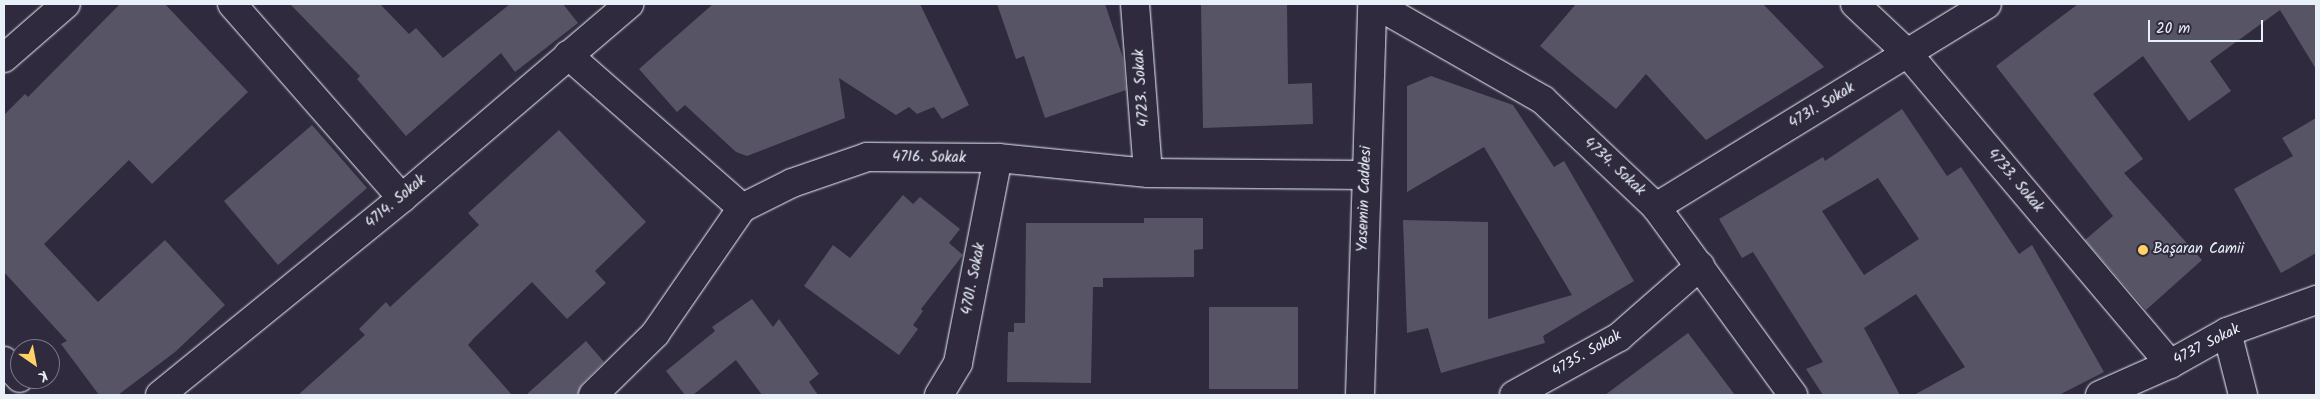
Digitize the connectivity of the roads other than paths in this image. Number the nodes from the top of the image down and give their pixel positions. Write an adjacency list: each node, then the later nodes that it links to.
1 (66, 4): 10 (street)
2 (232, 4): 14 (street)
3 (1135, 4): 12 (street, 4723. Sokak)
4 (1373, 4): 13 (street, Yasemin Caddesi); 15 (street, 4734. Sokak)
5 (1855, 4): 8 (street, 4733. Sokak)
6 (1987, 4): 8 (street, 4731. Sokak)
7 (616, 8): 9 (street, 4714. Sokak)
8 (1908, 54): 15 (street, 4731. Sokak); 20 (street, 4733. Sokak)
9 (568, 55): 14 (street, 4714. Sokak); 16 (street)
10 (4, 58)
11 (998, 158): 12 (street, 4716. Sokak); 16 (street, 4716. Sokak); 23 (street, 4701. Sokak)
12 (1148, 173): 13 (street, 4716. Sokak)
13 (1366, 175): 24 (street, Yasemin Caddesi)
14 (402, 198): 21 (street, 4714. Sokak)
15 (1656, 207): 17 (street, 4734. Sokak)
16 (742, 208): 22 (street, 4716. Sokak)
17 (1700, 266): 25 (street, 4735. Sokak); 26 (street, 4734. Sokak)
18 (2316, 300): 19 (street, 4737 Sokak)
19 (2227, 332): 20 (street, 4737 Sokak); 28 (street)
20 (2170, 364): 27 (street, 4737 Sokak)
21 (160, 395)
22 (593, 395)
23 (939, 395)
24 (1360, 395)
25 (1514, 395)
26 (1793, 395)
27 (2100, 395)
28 (2243, 395)

